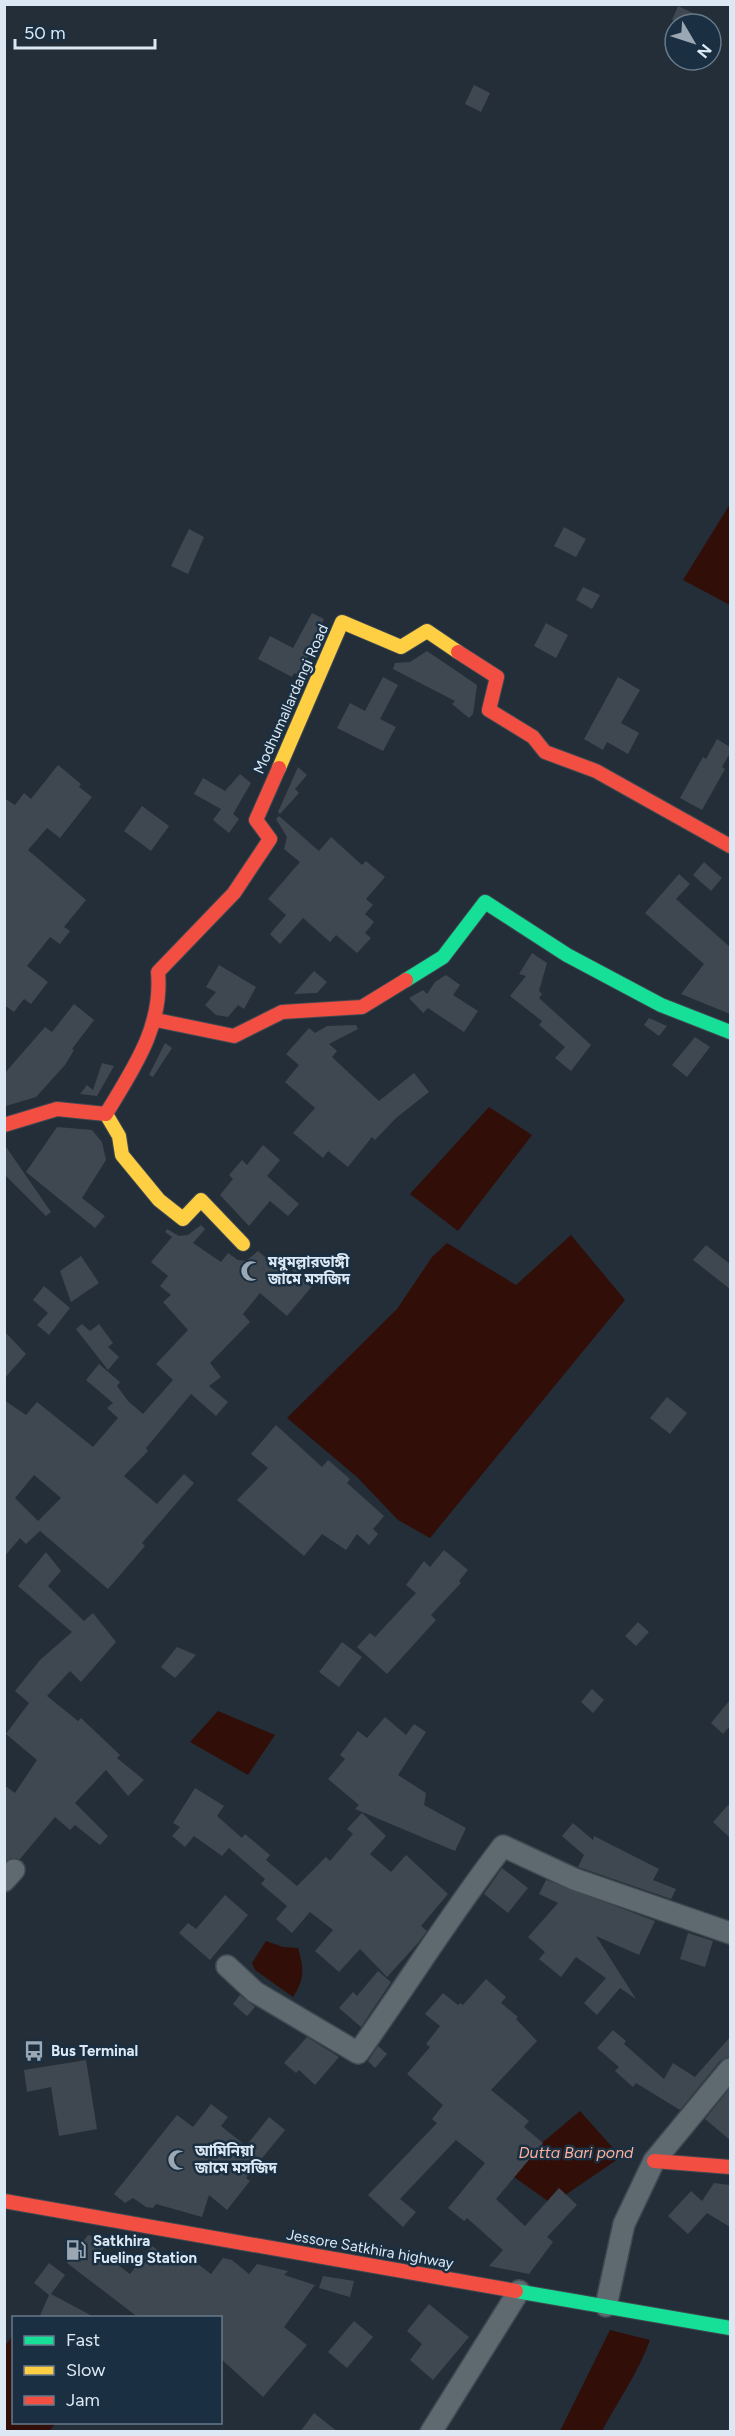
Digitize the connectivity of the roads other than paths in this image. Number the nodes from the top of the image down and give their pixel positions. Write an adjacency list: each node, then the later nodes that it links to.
1 (730, 846): 2 (main road, Modhumallardangi Road)
2 (156, 1020): 3 (main road); 4 (main road, Modhumallardangi Road)
3 (730, 1032)
4 (106, 1114): 5 (main road); 6 (main road)
5 (4, 1125)
6 (243, 1244)
7 (730, 1933): 8 (street)
8 (227, 1966)
9 (730, 2068): 10 (street)
10 (654, 2161): 11 (main road); 14 (street)
11 (730, 2168)
12 (4, 2201): 13 (main road, Jessore Satkhira highway)
13 (519, 2291): 14 (main road, Jessore Satkhira highway); 16 (street)
14 (606, 2306): 15 (main road, Jessore Satkhira highway)
15 (730, 2328)
16 (431, 2432)

